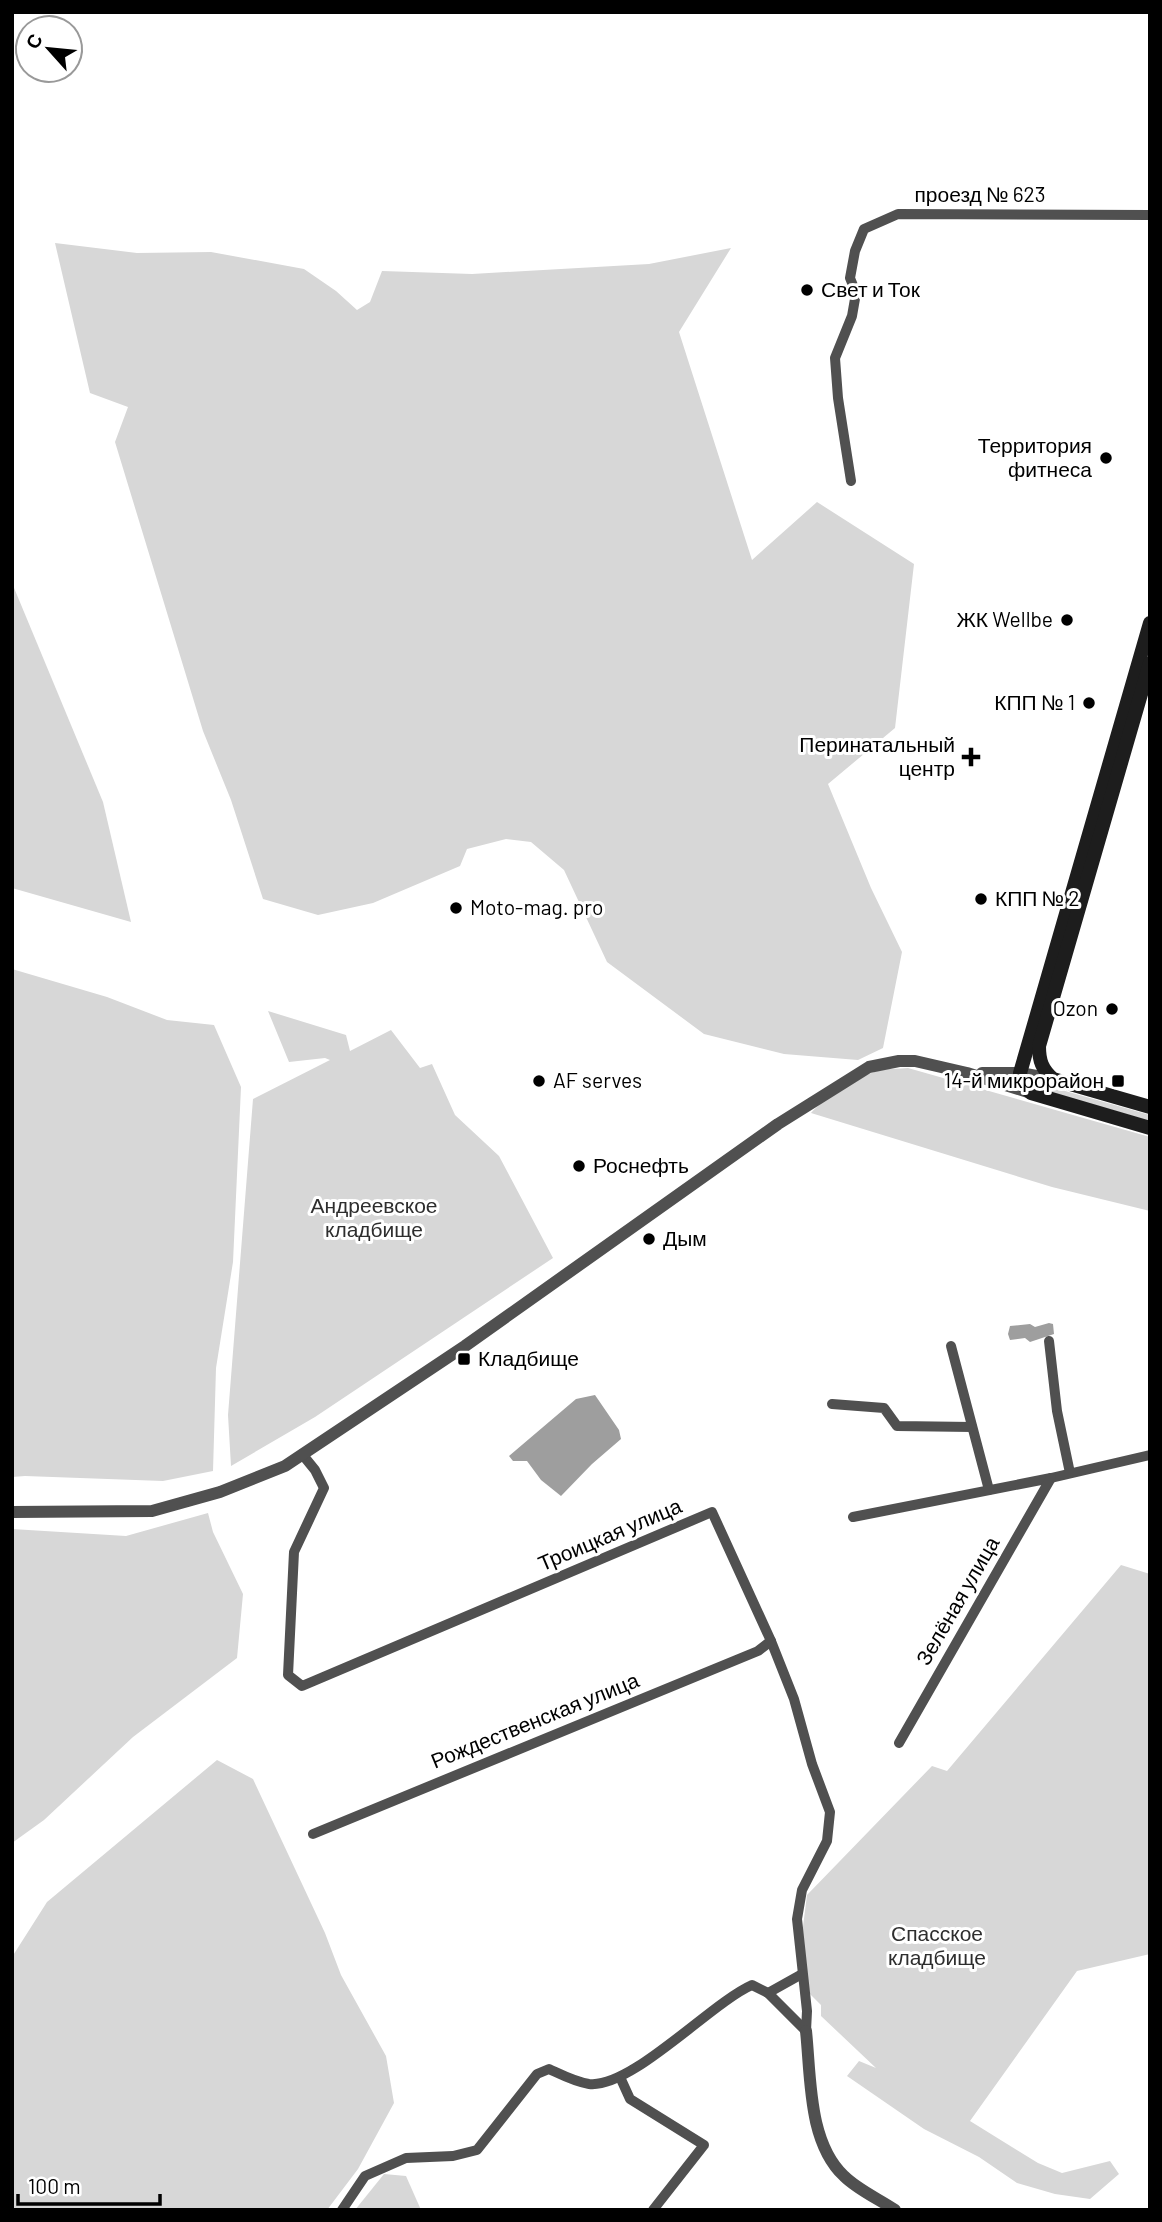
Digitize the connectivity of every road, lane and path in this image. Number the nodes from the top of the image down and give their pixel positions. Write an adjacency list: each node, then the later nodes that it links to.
1 (1150, 215): 2 (street, проезд № 623)
2 (851, 481)
3 (1150, 623): 5 (main road)
4 (1150, 663): 5 (main road)
5 (1033, 1047): 7 (street); 8 (main road); 9 (main road)
6 (967, 1073): 7 (street); 9 (street); 16 (street)
7 (996, 1073): 9 (street)
8 (1054, 1079): 9 (street); 10 (main road)
9 (1023, 1082): 11 (main road)
10 (1150, 1107)
11 (1150, 1128)
12 (1049, 1341): 18 (street)
13 (951, 1346): 15 (street)
14 (832, 1404): 15 (street)
15 (972, 1427): 20 (street)
16 (302, 1454): 21 (street); 23 (street, Троицкая улица)
17 (1150, 1455): 18 (street)
18 (1070, 1473): 19 (street)
19 (1051, 1478): 20 (street); 24 (street, Зелёная улица)
20 (989, 1490): 22 (street)
21 (12, 1512)
22 (853, 1517)
23 (771, 1641): 25 (street, Рождественская улица); 26 (street, Троицкая улица)
24 (899, 1743)
25 (313, 1834)
26 (802, 1974): 27 (street); 28 (street, Троицкая улица)
27 (768, 1993): 28 (street); 29 (street)
28 (806, 2031): 32 (street)
29 (620, 2077): 30 (street); 31 (street)
30 (342, 2210)
31 (653, 2210)
32 (895, 2210)

